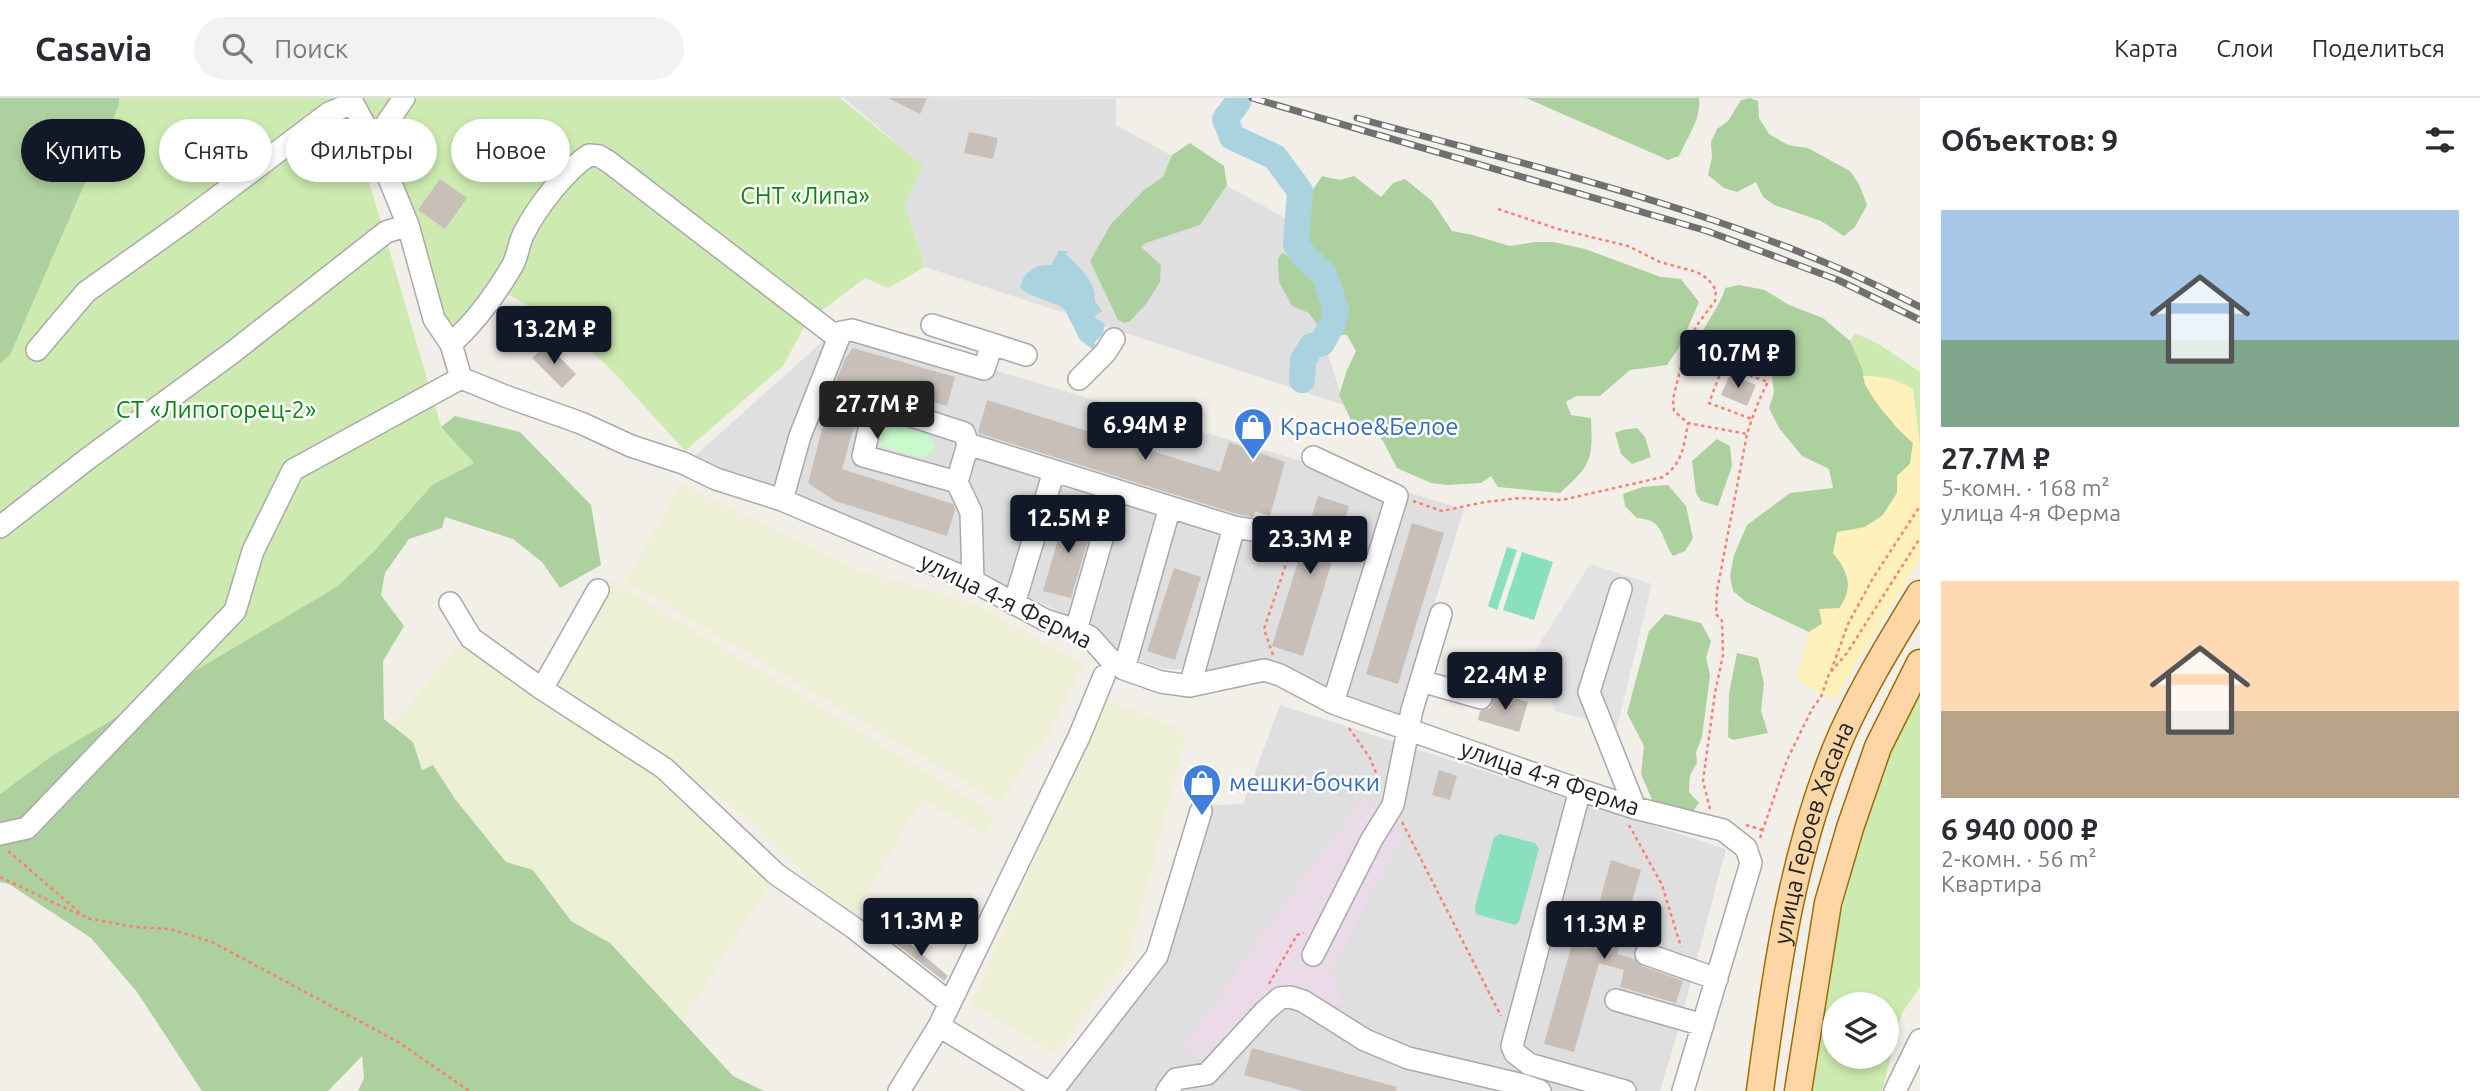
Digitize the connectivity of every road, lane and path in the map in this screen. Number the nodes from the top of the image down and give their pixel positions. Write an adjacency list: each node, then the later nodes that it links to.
1 (404, 98): 4 (street)
2 (352, 101): 3 (street); 13 (street)
3 (362, 119)
4 (390, 119)
5 (390, 182): 7 (street)
6 (1498, 209): 18 (path)
7 (408, 225): 11 (street); 29 (street)
8 (932, 325): 12 (street)
9 (838, 338): 11 (street); 12 (street); 26 (street)
10 (1114, 339): 16 (street)
11 (451, 344): 15 (street)
12 (992, 344): 14 (street)
13 (37, 350)
14 (1026, 355)
15 (461, 377): 26 (street, улица 4-я Ферма); 58 (street)
16 (1079, 379)
17 (1752, 419): 17 (path); 19 (path)
18 (1688, 423): 19 (path); 25 (path)
19 (1747, 434): 56 (path)
20 (968, 444): 22 (street); 23 (street); 23 (street)
21 (1313, 457): 25 (street)
22 (1054, 471): 24 (street); 38 (street)
23 (957, 482): 33 (street)
24 (1116, 490): 28 (street); 40 (street)
25 (1397, 496): 49 (street)
26 (782, 500): 33 (street, улица 4-я Ферма)
27 (1920, 506): 43 (path)
28 (1170, 507): 30 (street); 42 (street)
29 (0, 527)
30 (1234, 527): 32 (street); 46 (street)
31 (1920, 538): 43 (path)
32 (1291, 541): 44 (path)
33 (973, 581): 38 (street, улица 4-я Ферма)
34 (1620, 589): 54 (street)
35 (598, 590): 47 (street)
36 (1920, 594): 82 (main road, улица Героев Хасана)
37 (450, 603): 47 (street)
38 (1014, 604): 40 (street, улица 4-я Ферма)
39 (1441, 614): 45 (street)
40 (1076, 630): 42 (street, улица 4-я Ферма)
41 (1920, 663): 83 (main road, улица Героев Хасана)
42 (1114, 672): 46 (street, улица 4-я Ферма); 68 (street)
43 (1829, 674): 57 (path)
44 (1280, 675): 46 (street, улица 4-я Ферма); 49 (street, улица 4-я Ферма)
45 (1421, 681): 48 (street); 50 (street)
46 (1190, 686)
47 (542, 689): 68 (street)
48 (1481, 698)
49 (1339, 705): 50 (street, улица 4-я Ферма); 53 (path)
50 (1410, 729): 51 (street, улица 4-я Ферма); 53 (street)
51 (1580, 790): 52 (street, улица 4-я Ферма); 72 (street)
52 (1614, 801): 54 (street, улица 4-я Ферма); 65 (path)
53 (1394, 805): 62 (street); 72 (path)
54 (1635, 808): 66 (street, улица 4-я Ферма)
55 (1201, 811): 77 (street)
56 (1711, 813)
57 (1737, 822)
58 (0, 834)
59 (0, 845): 61 (path)
60 (0, 877): 61 (path)
61 (86, 918): 74 (path)
62 (1327, 927): 64 (street); 69 (path)
63 (1646, 954): 65 (street)
64 (1313, 955)
65 (1688, 968): 66 (street)
66 (1717, 979): 70 (street, улица 4-я Ферма)
67 (1616, 1000): 70 (street)
68 (950, 1003): 71 (street)
69 (1265, 1011): 78 (street); 79 (street)
70 (1703, 1025): 81 (street, улица 4-я Ферма)
71 (939, 1026): 75 (street); 76 (street)
72 (1512, 1037): 80 (street)
73 (1920, 1040): 84 (street)
74 (469, 1091)
75 (899, 1091)
76 (1046, 1091)
77 (1052, 1091)
78 (1167, 1091)
79 (1540, 1091)
80 (1626, 1091)
81 (1682, 1091)
82 (1760, 1091)
83 (1798, 1091)
84 (1895, 1091)

